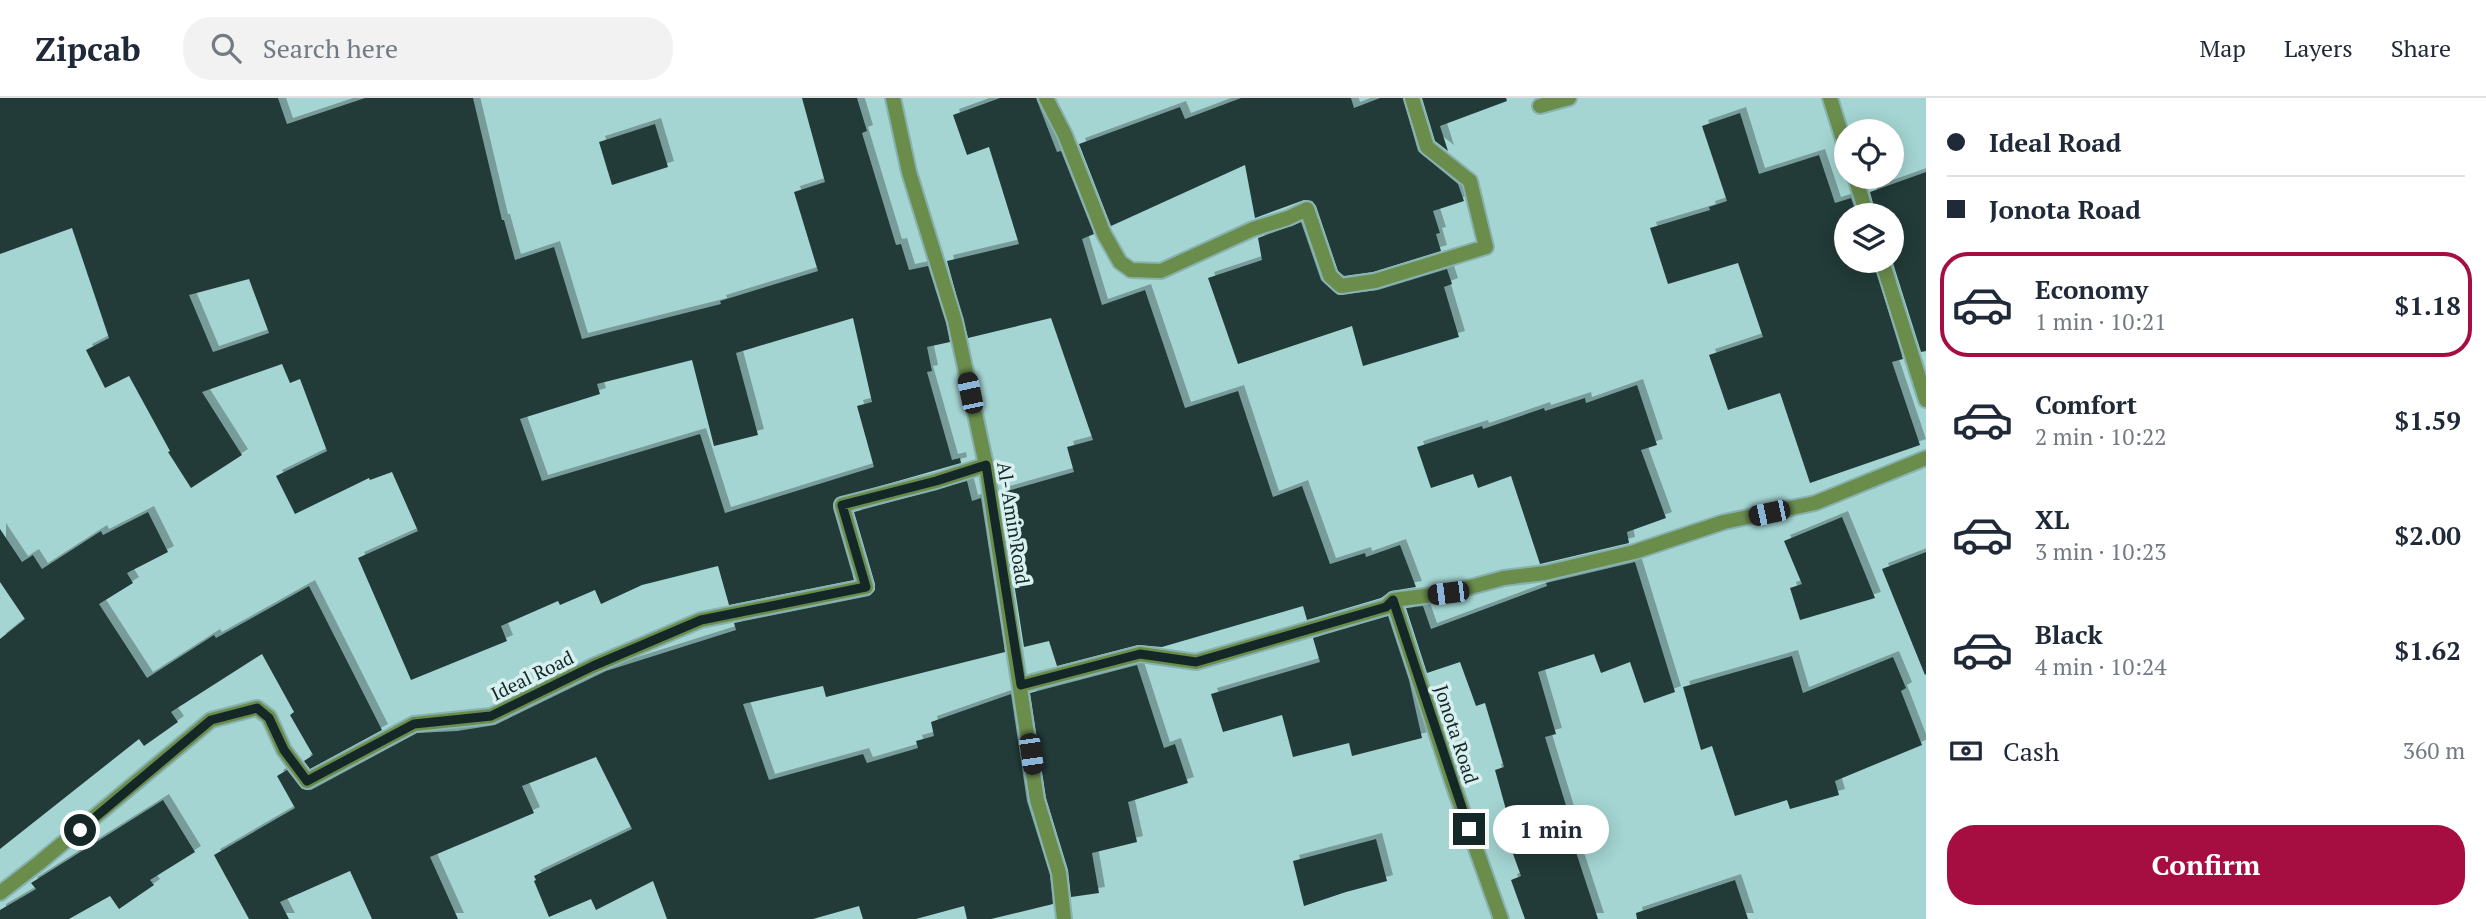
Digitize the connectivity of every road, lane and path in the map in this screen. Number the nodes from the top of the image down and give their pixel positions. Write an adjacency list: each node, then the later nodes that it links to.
1 (893, 98): 11 (street, Al- Amin Road)
2 (1046, 98): 3 (street)
3 (1412, 98)
4 (1569, 98): 6 (street)
5 (1830, 98): 7 (street)
6 (1540, 106)
7 (1837, 119)
8 (1886, 273): 9 (street)
9 (1926, 400)
10 (1926, 458): 12 (street)
11 (986, 465): 13 (street, Al- Amin Road); 14 (street, Ideal Road)
12 (1393, 600): 13 (street); 16 (street, Jonota Road)
13 (1021, 685): 15 (street, Al- Amin Road)
14 (0, 893)
15 (1064, 919)
16 (1501, 919)

